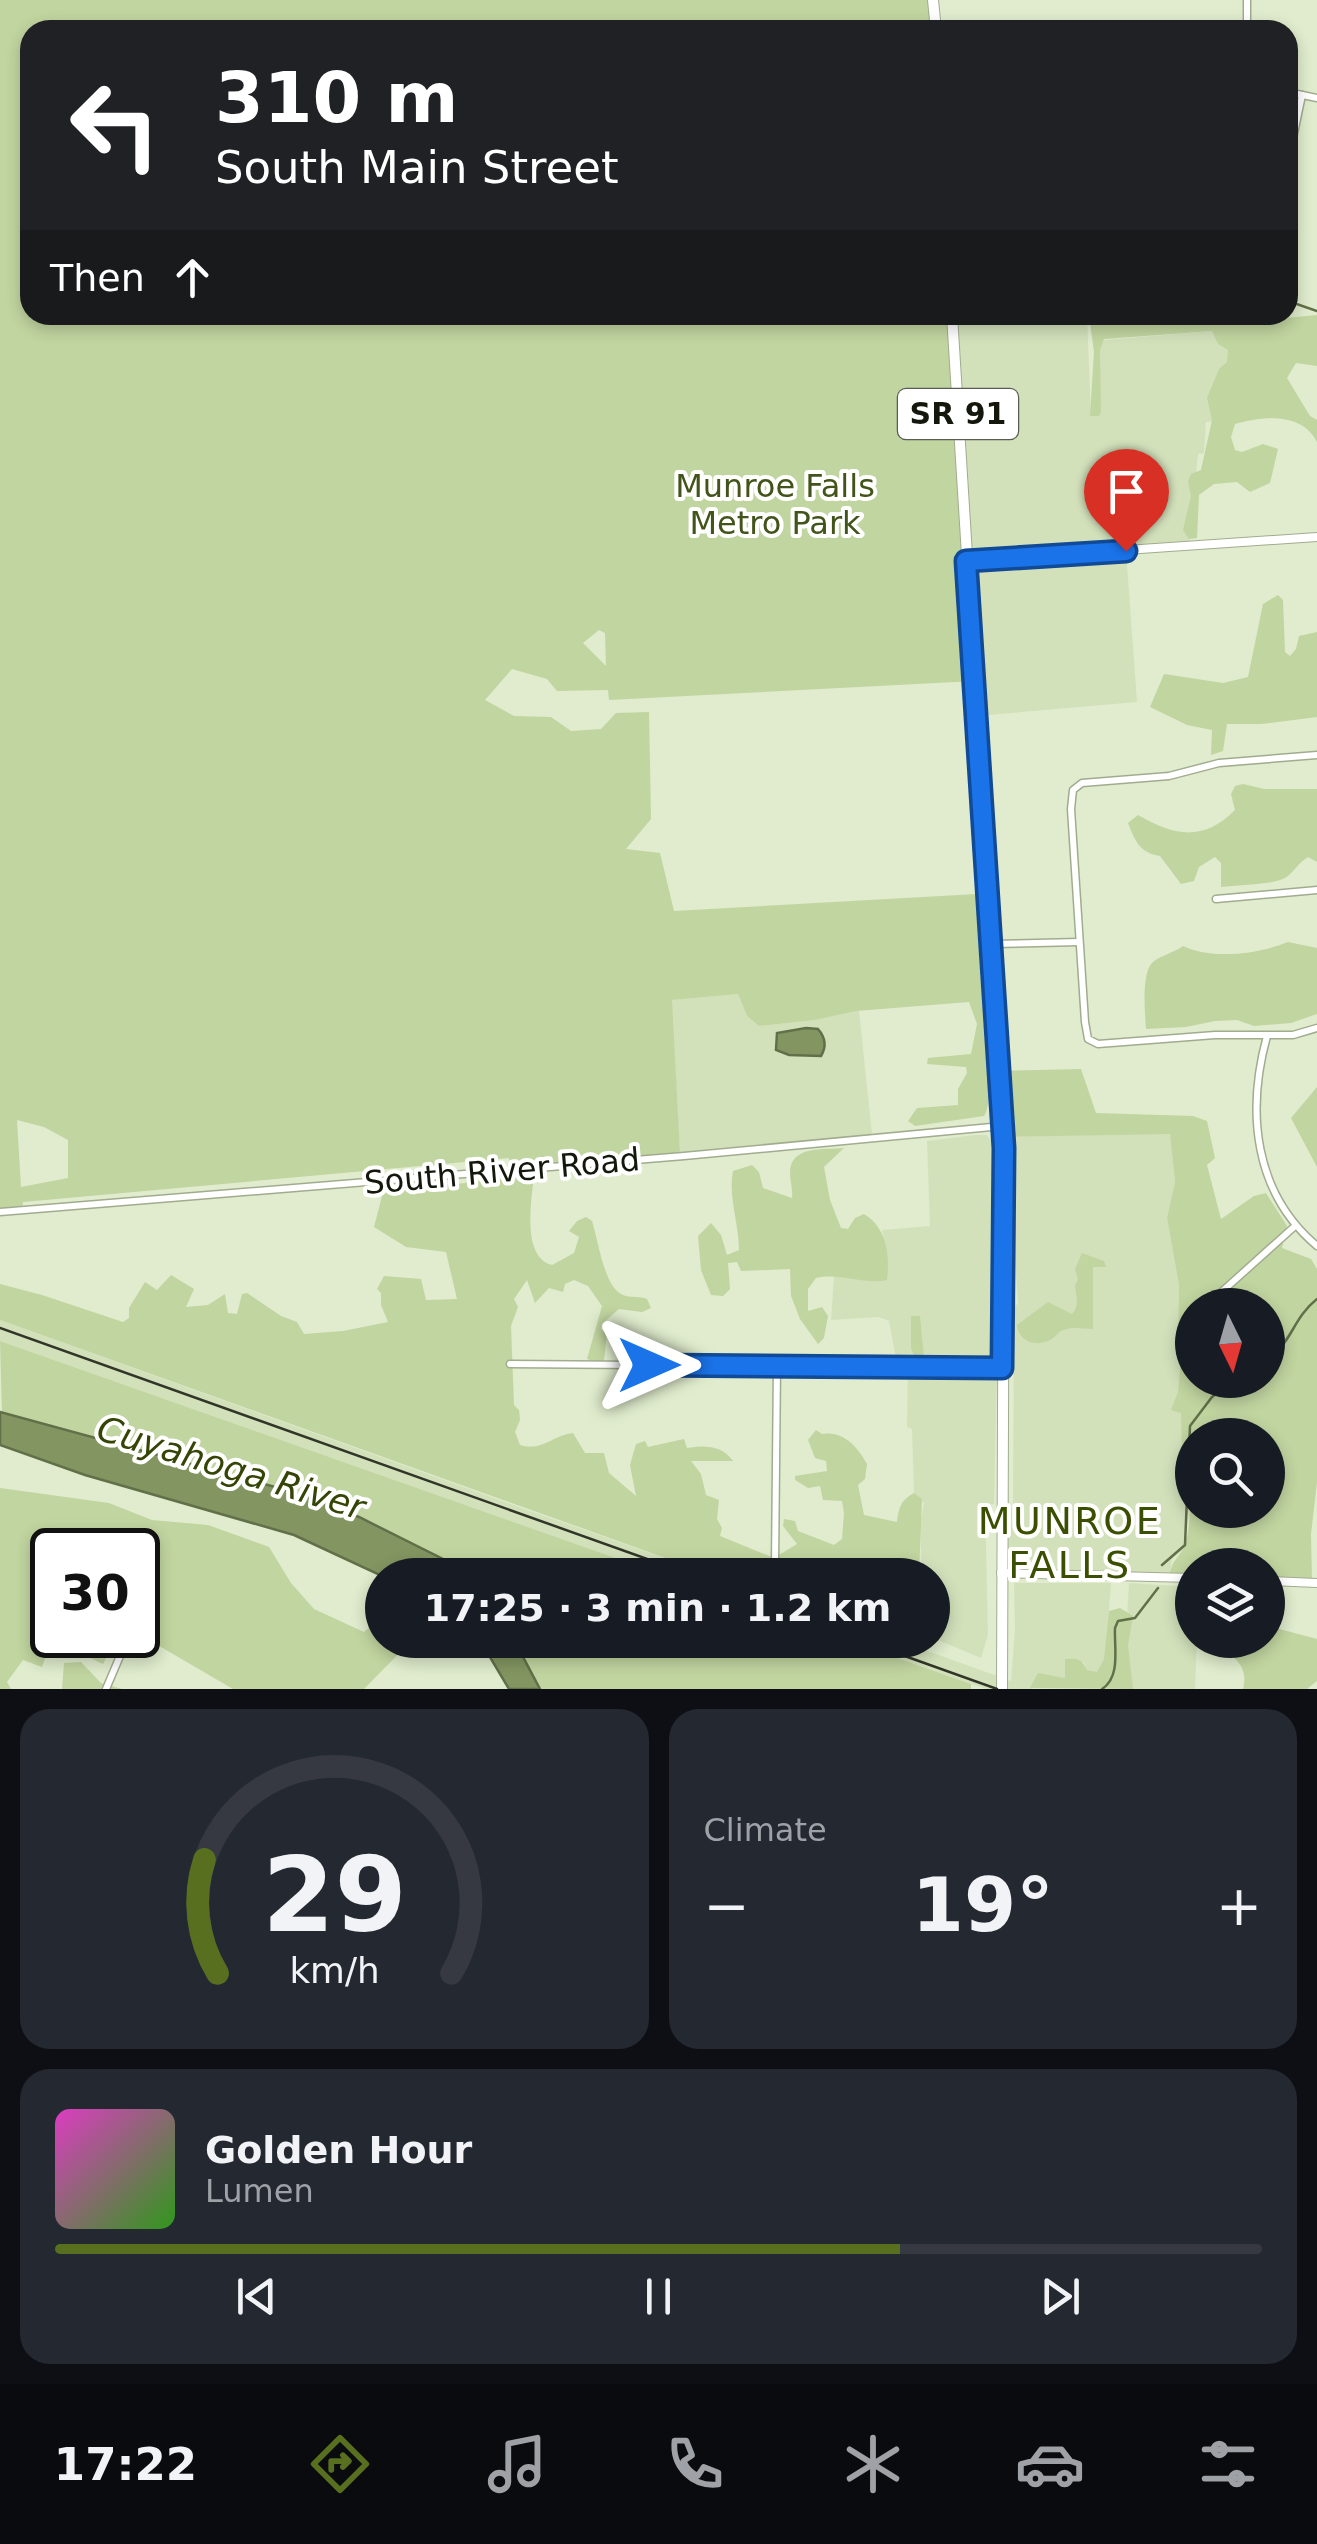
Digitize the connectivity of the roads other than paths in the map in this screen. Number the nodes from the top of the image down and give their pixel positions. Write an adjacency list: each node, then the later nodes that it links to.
1 (1298, 93): 2 (street)
2 (1302, 94): 3 (street); 4 (street)
3 (1317, 98)
4 (1298, 113)
5 (953, 325): 7 (main road, SR 91)
6 (1317, 537): 7 (street)
7 (966, 561): 12 (main road, SR 91)
8 (1317, 755): 11 (street)
9 (1317, 890): 10 (street)
10 (1216, 899)
11 (1079, 942): 12 (street); 14 (street)
12 (991, 944): 15 (main road, SR 91)
13 (1317, 1028): 14 (street)
14 (1267, 1036): 17 (street)
15 (1003, 1126): 16 (street, South River Road); 22 (main road, SR 91)
16 (0, 1212)
17 (1295, 1226): 18 (street); 19 (street)
18 (1317, 1246)
19 (1226, 1288)
20 (510, 1364): 21 (street)
21 (777, 1366): 22 (street); 23 (street)
22 (1002, 1368): 24 (main road, SR 91)
23 (776, 1558)
24 (1001, 1574): 25 (street); 30 (main road, SR 91)
25 (1175, 1578)
26 (1285, 1582): 27 (street)
27 (1317, 1583)
28 (119, 1658): 29 (street)
29 (106, 1689)
30 (1002, 1689)

